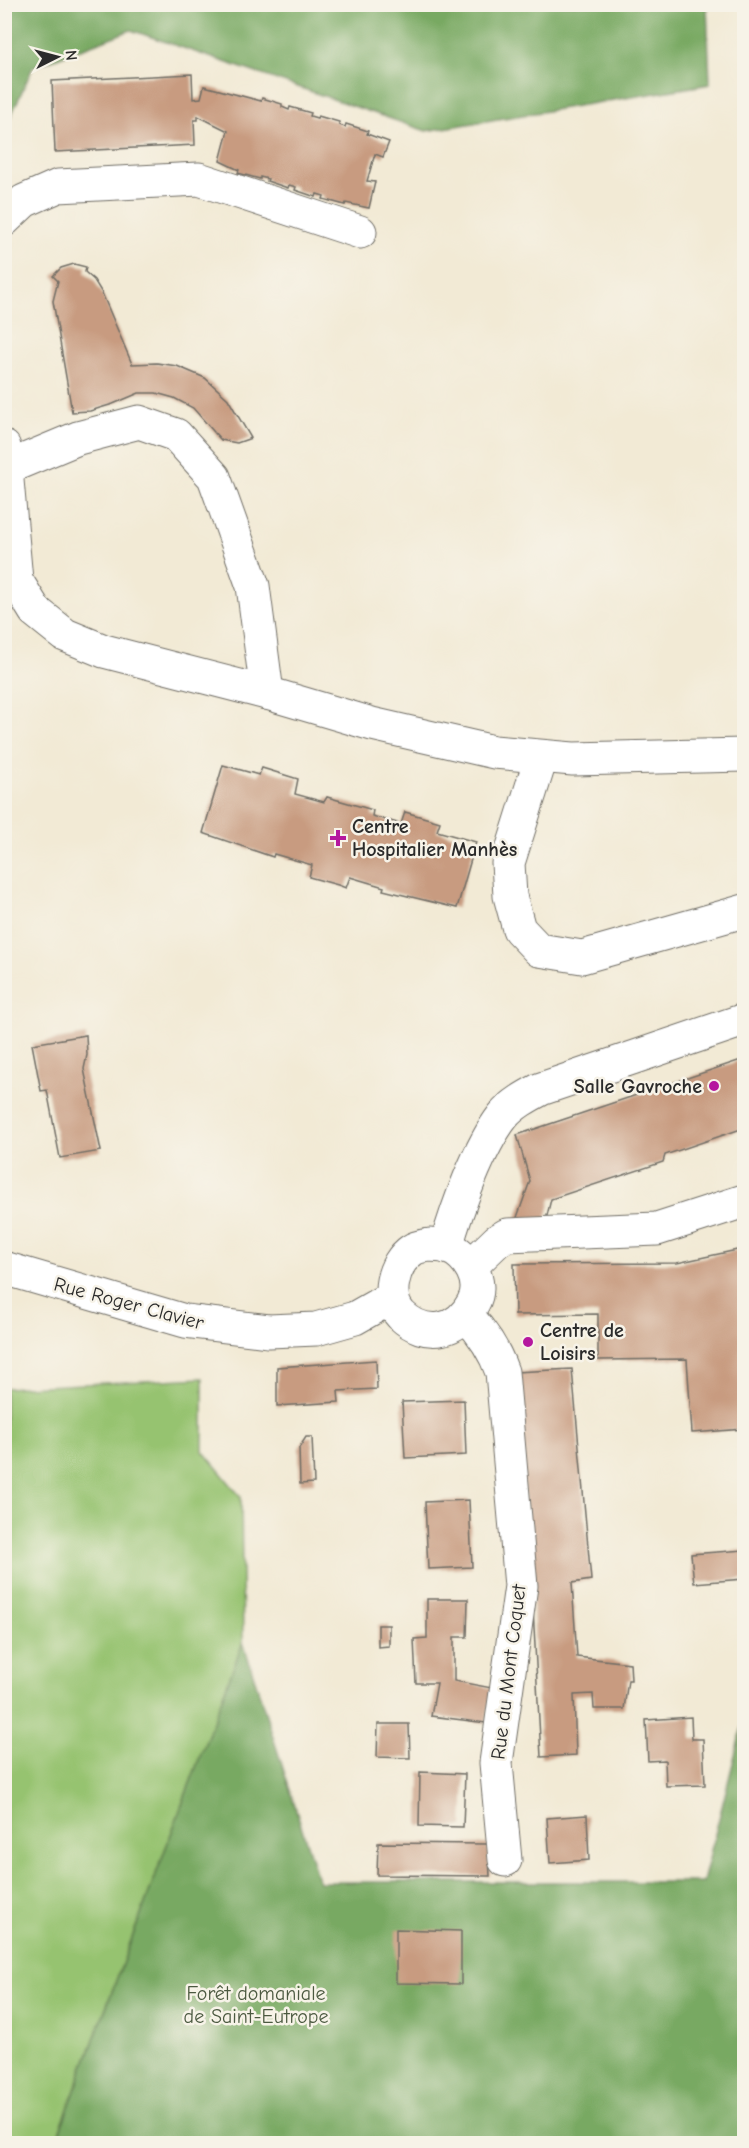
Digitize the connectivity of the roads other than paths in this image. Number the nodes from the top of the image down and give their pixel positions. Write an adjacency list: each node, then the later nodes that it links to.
1 (4, 220): 2 (street)
2 (360, 232)
3 (5, 458): 4 (street); 4 (street)
4 (267, 693): 6 (street)
5 (744, 755): 6 (street)
6 (541, 758): 7 (street)
7 (744, 911)
8 (744, 1020): 10 (street)
9 (744, 1201): 10 (street)
10 (458, 1256): 12 (street); 13 (street)
11 (4, 1268): 12 (street, Rue Roger Clavier)
12 (392, 1297): 13 (street)
13 (467, 1316): 14 (street, Rue du Mont Coquet)
14 (506, 1860)

